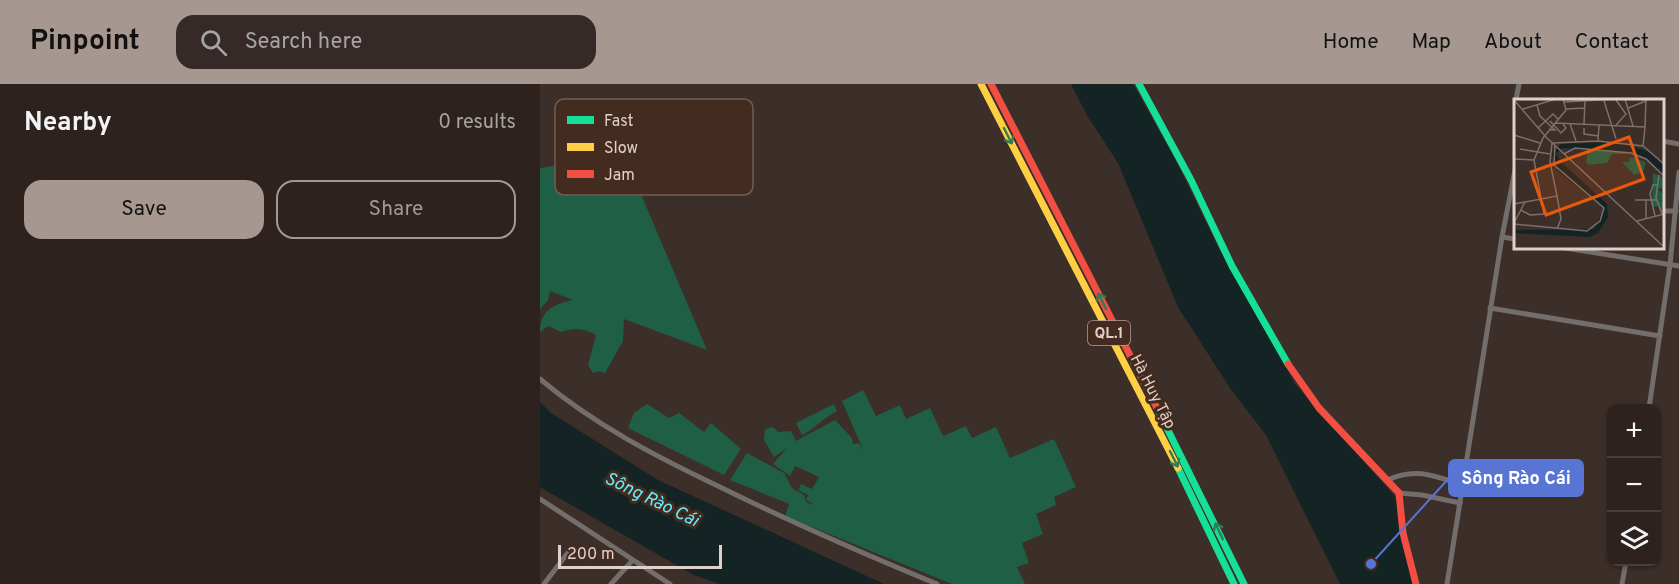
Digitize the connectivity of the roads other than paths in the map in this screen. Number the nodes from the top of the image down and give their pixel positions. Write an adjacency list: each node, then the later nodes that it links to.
1 (981, 84): 33 (main road, Hà Huy Tập / QL.1, one-way to 33)
2 (991, 84): 34 (main road, Hà Huy Tập / QL.1, one-way to 2)
3 (1139, 84): 21 (main road)
4 (1519, 84): 5 (street)
5 (1516, 99)
6 (1664, 141): 7 (street)
7 (1679, 144)
8 (1679, 172): 11 (street)
9 (1514, 175): 12 (street)
10 (1664, 211): 11 (street)
11 (1676, 211): 15 (street)
12 (1502, 237): 13 (street); 17 (street)
13 (1514, 239)
14 (1571, 249): 15 (street)
15 (1671, 265): 16 (street); 18 (street)
16 (1679, 266)
17 (1490, 308): 18 (street); 22 (street)
18 (1660, 336): 20 (street)
19 (540, 378): 32 (street)
20 (1650, 404)
21 (1388, 480): 22 (street); 23 (main road)
22 (1462, 485): 25 (street)
23 (1399, 493): 25 (street); 35 (main road)
24 (540, 499): 27 (street)
25 (1460, 503): 36 (street)
26 (570, 550): 29 (street)
27 (632, 561): 30 (street); 31 (street)
28 (1625, 566): 37 (street)
29 (544, 584)
30 (611, 584)
31 (670, 584)
32 (937, 584)
33 (1234, 584)
34 (1244, 584)
35 (1416, 584)
36 (1447, 584)
37 (1622, 584)

